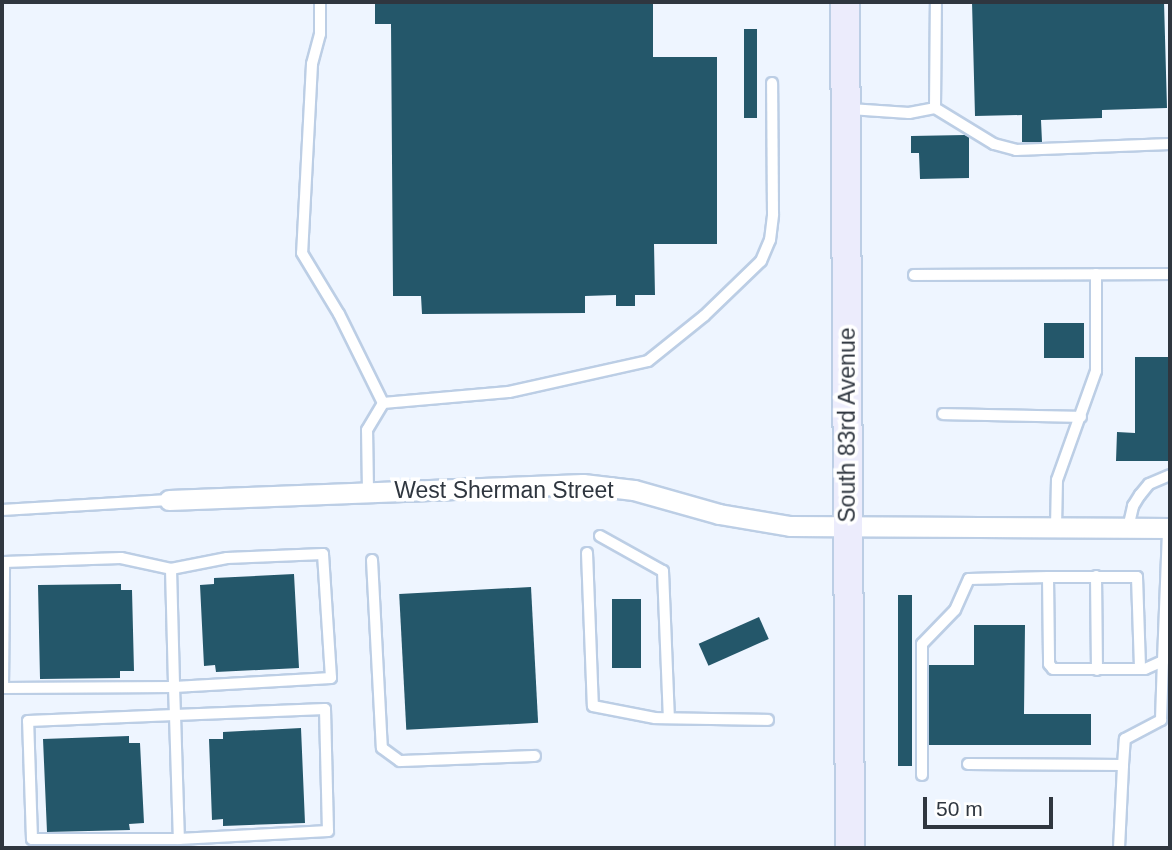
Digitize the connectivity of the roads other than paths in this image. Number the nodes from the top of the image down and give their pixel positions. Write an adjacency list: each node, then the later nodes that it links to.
1 (320, 2): 11 (lane)
2 (845, 2): 6 (main road, South 83rd Avenue)
3 (936, 2): 5 (lane)
4 (772, 83): 11 (lane)
5 (935, 108): 6 (lane); 7 (lane)
6 (846, 109): 18 (main road, South 83rd Avenue)
7 (1170, 144)
8 (1096, 274): 9 (lane); 10 (lane); 13 (lane)
9 (1170, 274)
10 (914, 275)
11 (383, 403): 15 (lane)
12 (943, 414): 13 (lane)
13 (1081, 417): 19 (lane)
14 (1170, 475): 20 (lane)
15 (368, 491): 16 (street, West Sherman Street); 18 (street, West Sherman Street)
16 (169, 500): 17 (lane)
17 (2, 510)
18 (847, 527): 19 (street, West Sherman Street); 41 (main road, South 83rd Avenue)
19 (1056, 527): 20 (street, West Sherman Street)
20 (1128, 528): 21 (street, West Sherman Street)
21 (1169, 528): 28 (lane)
22 (600, 537): 34 (lane)
23 (587, 554): 34 (lane)
24 (372, 560): 36 (lane)
25 (171, 569): 32 (lane); 32 (lane); 32 (lane)
26 (1096, 576): 27 (lane); 30 (lane); 31 (lane)
27 (1048, 577): 31 (lane); 39 (lane)
28 (1168, 622): 29 (lane)
29 (1163, 661): 30 (lane); 38 (lane)
30 (1140, 669): 31 (lane)
31 (1097, 670)
32 (174, 687): 33 (lane)
33 (175, 715): 40 (lane); 40 (lane); 40 (lane)
34 (669, 718): 35 (lane)
35 (768, 720)
36 (535, 756)
37 (968, 764): 38 (lane)
38 (1123, 765): 42 (lane)
39 (922, 775)
40 (178, 839)
41 (850, 848)
42 (1119, 848)

